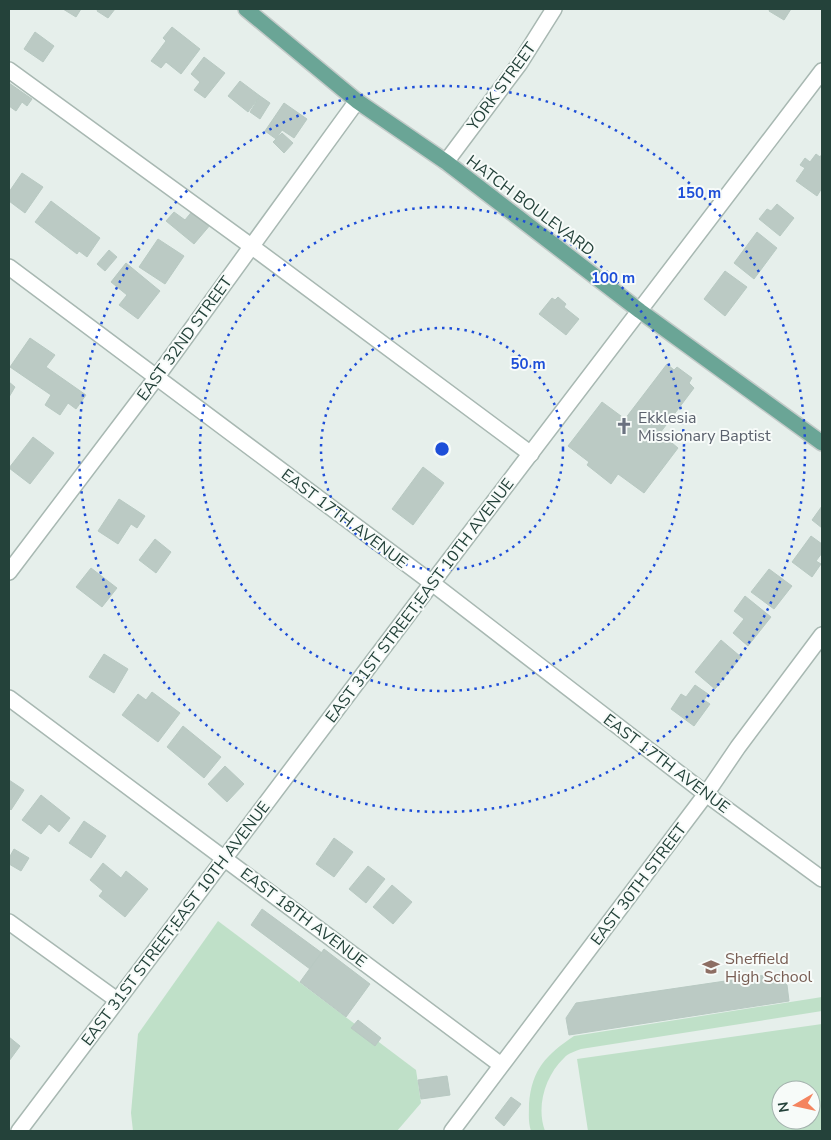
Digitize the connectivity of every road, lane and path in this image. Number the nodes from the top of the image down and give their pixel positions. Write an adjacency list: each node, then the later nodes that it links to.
1 (246, 9): 5 (main road, HATCH BOULEVARD)
2 (554, 9): 6 (street, YORK STREET)
3 (9, 70): 7 (street)
4 (822, 71): 9 (street, EAST 31ST STREET;EAST 10TH AVENUE)
5 (357, 101): 6 (main road, HATCH BOULEVARD); 7 (street, EAST 32ND STREET)
6 (446, 162): 9 (main road, HATCH BOULEVARD)
7 (251, 246): 10 (street, EAST 32ND STREET); 12 (street)
8 (9, 268): 10 (street, EAST 17TH AVENUE)
9 (640, 311): 11 (main road, HATCH BOULEVARD); 12 (street, EAST 31ST STREET;EAST 10TH AVENUE)
10 (156, 378): 13 (street, EAST 32ND STREET); 14 (street, EAST 17TH AVENUE)
11 (822, 443)
12 (531, 454): 14 (street, EAST 31ST STREET;EAST 10TH AVENUE)
13 (9, 572)
14 (432, 582): 17 (street, EAST 17TH AVENUE); 18 (street, EAST 31ST STREET;EAST 10TH AVENUE)
15 (822, 635): 17 (street, EAST 30TH STREET)
16 (9, 698): 18 (street, EAST 18TH AVENUE)
17 (706, 794): 19 (street, EAST 17TH AVENUE); 22 (street, EAST 30TH STREET)
18 (224, 858): 21 (street, EAST 31ST STREET;EAST 10TH AVENUE); 22 (street, EAST 18TH AVENUE)
19 (822, 879)
20 (9, 922): 21 (street)
21 (117, 1000): 23 (street, EAST 31ST STREET;EAST 10TH AVENUE)
22 (501, 1064): 24 (street, EAST 30TH STREET)
23 (19, 1131)
24 (452, 1131)

